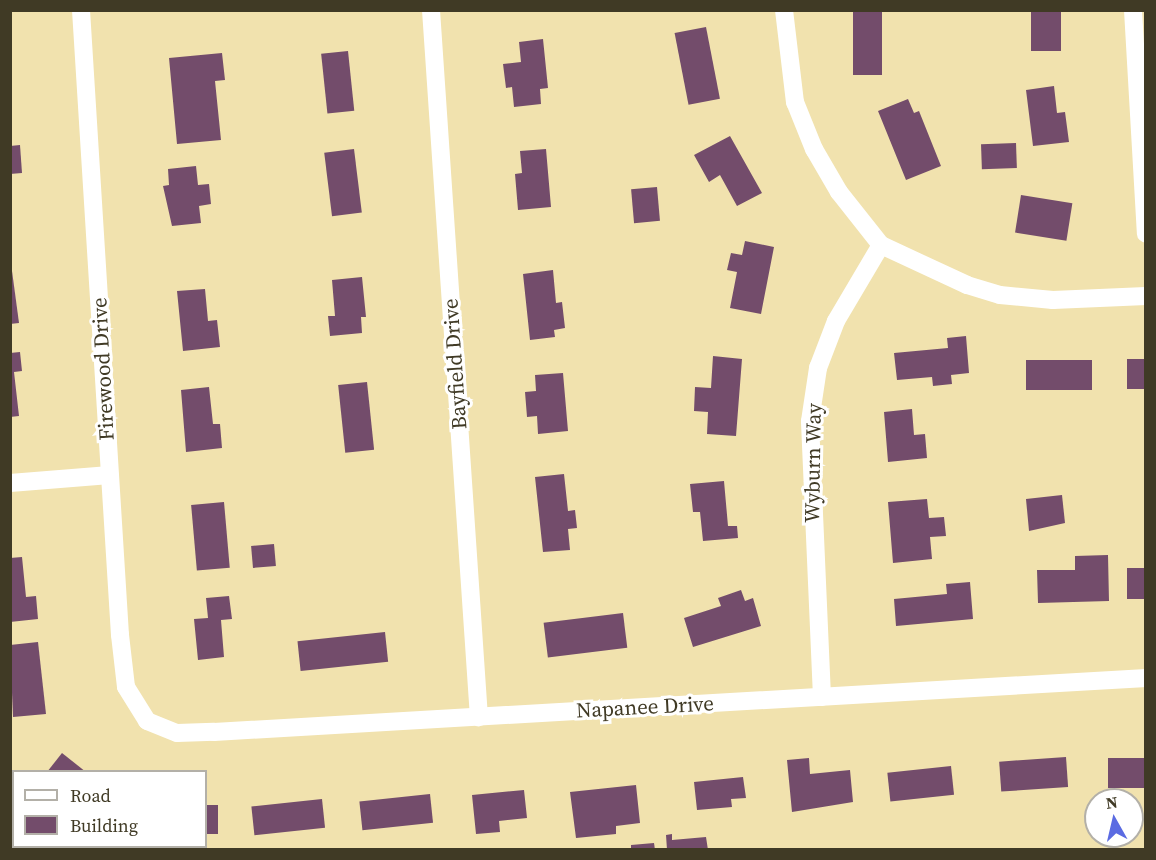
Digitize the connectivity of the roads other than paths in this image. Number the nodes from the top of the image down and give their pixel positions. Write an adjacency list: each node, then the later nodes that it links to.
1 (81, 10): 8 (street, Firewood Drive)
2 (431, 10): 12 (street, Bayfield Drive)
3 (784, 10): 6 (street)
4 (1133, 10): 5 (street)
5 (1146, 234)
6 (881, 245): 7 (street); 11 (street, Wyburn Way)
7 (1146, 296)
8 (110, 475): 9 (street); 13 (street, Firewood Drive)
9 (10, 483)
10 (1146, 678): 11 (street, Napanee Drive)
11 (822, 697): 12 (street, Napanee Drive)
12 (479, 717): 13 (street, Napanee Drive)
13 (147, 721)

